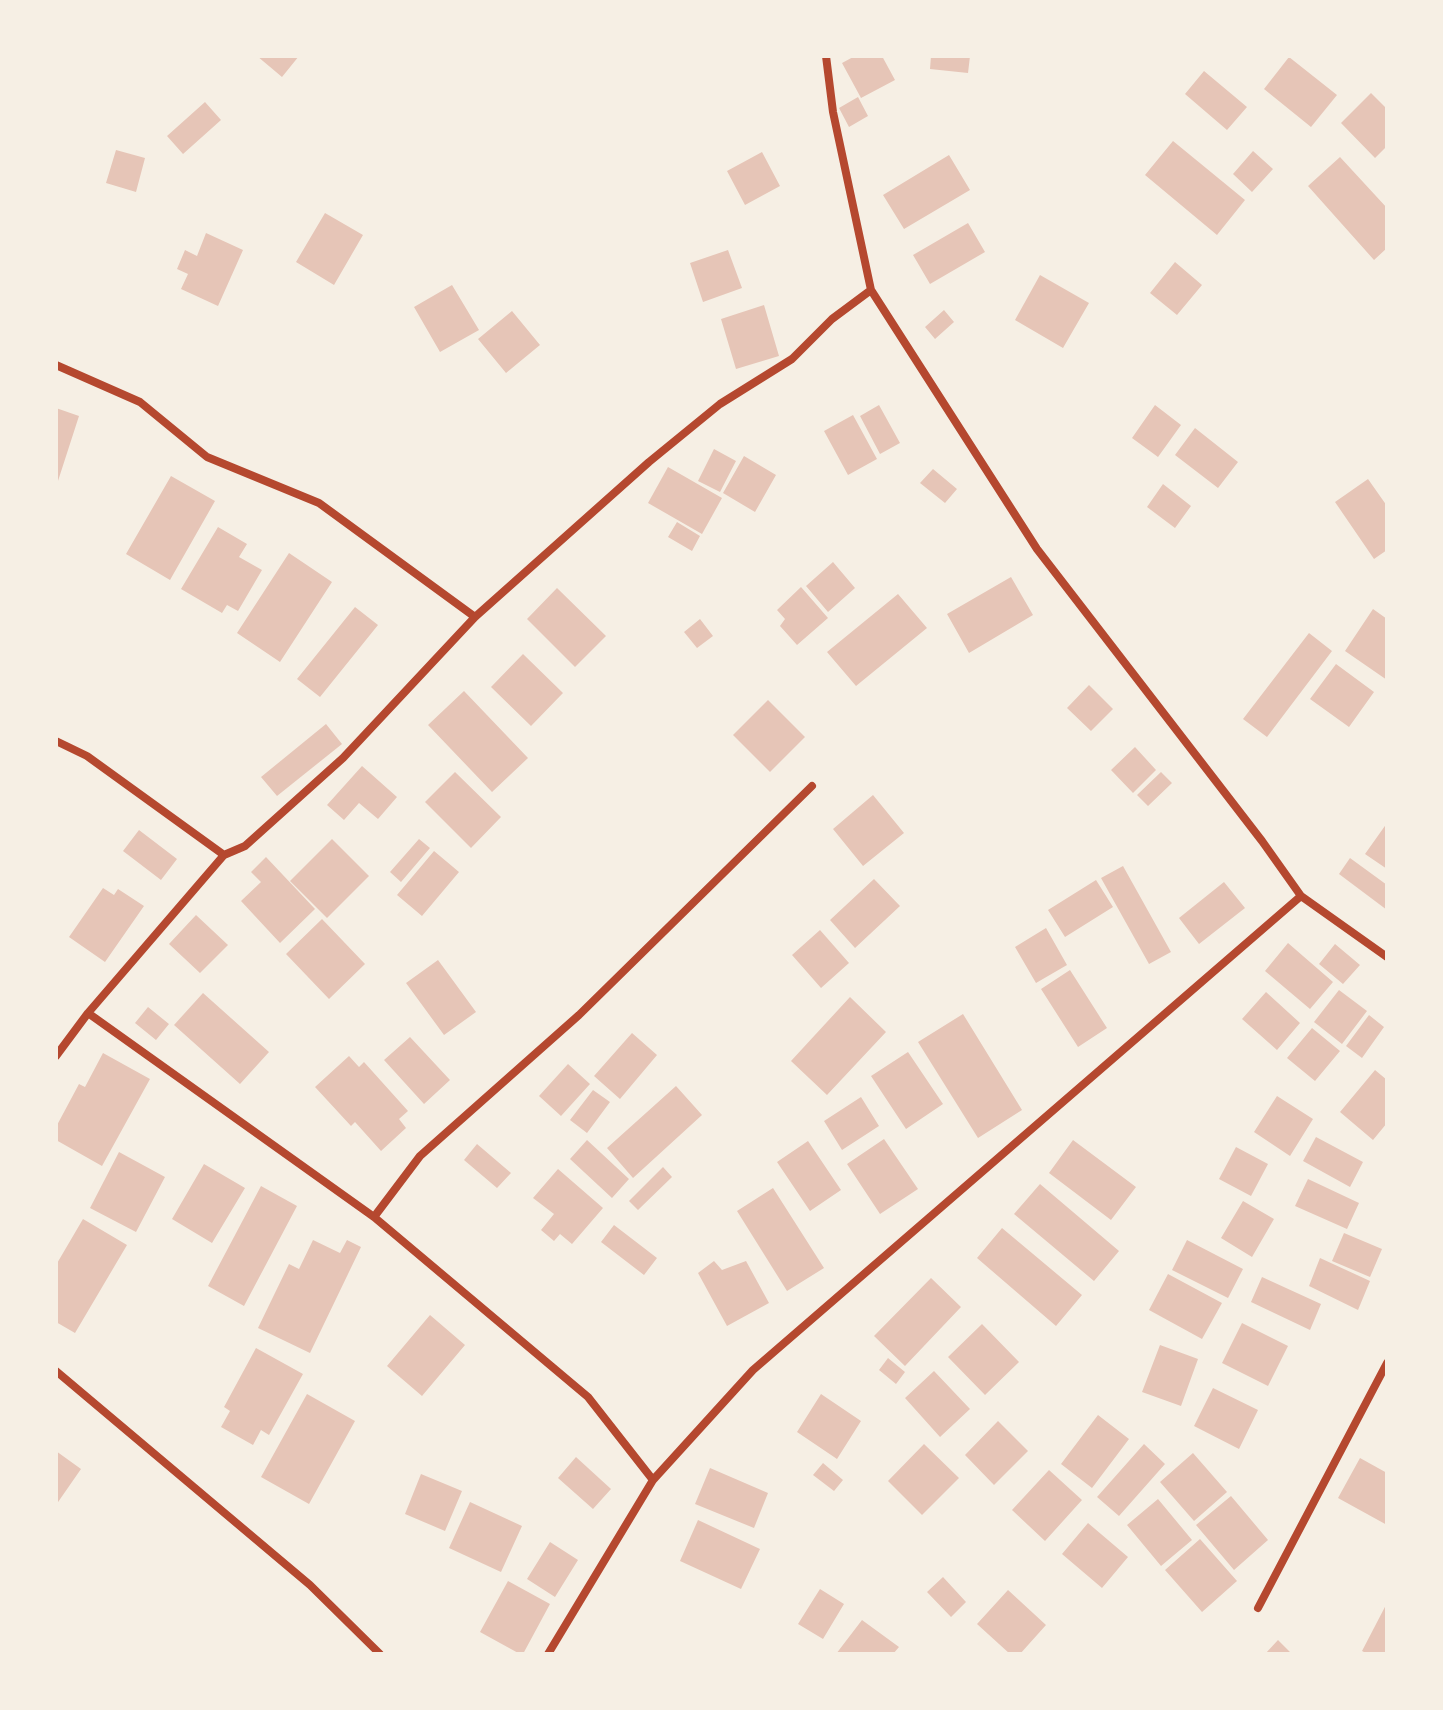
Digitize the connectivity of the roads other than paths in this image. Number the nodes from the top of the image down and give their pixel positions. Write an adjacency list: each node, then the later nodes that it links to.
1 (826, 56): 2 (street)
2 (871, 290): 4 (street); 8 (street)
3 (56, 365): 4 (street)
4 (475, 617): 7 (street)
5 (56, 741): 7 (street)
6 (812, 786): 12 (street)
7 (224, 855): 10 (street)
8 (1301, 896): 9 (street); 15 (street)
9 (1387, 957)
10 (88, 1013): 11 (street); 12 (street)
11 (56, 1056)
12 (374, 1217): 15 (street)
13 (1387, 1363): 16 (street)
14 (56, 1371): 17 (street)
15 (653, 1480): 18 (street)
16 (1258, 1608)
17 (380, 1654)
18 (548, 1654)

